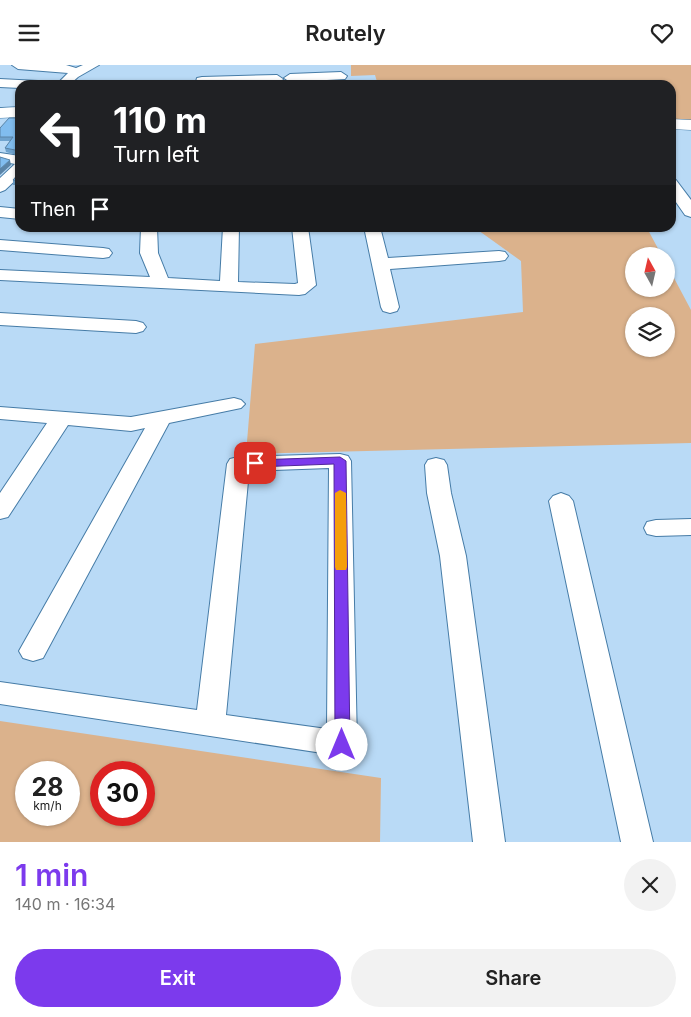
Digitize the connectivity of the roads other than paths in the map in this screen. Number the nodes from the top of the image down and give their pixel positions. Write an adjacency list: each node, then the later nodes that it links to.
1 (18, 65): 4 (street); 5 (street)
2 (93, 65): 7 (street)
3 (209, 65): 8 (street)
4 (70, 69)
5 (0, 77)
6 (339, 79): 9 (street)
7 (67, 80)
8 (203, 80)
9 (264, 80)
10 (0, 83): 11 (street)
11 (15, 84)
12 (15, 114): 13 (street)
13 (1, 115)
14 (676, 124): 15 (street)
15 (691, 125)
16 (0, 157): 17 (street)
17 (15, 159)
18 (15, 172): 19 (street)
19 (0, 187): 20 (street)
20 (15, 189)
21 (676, 190): 23 (street)
22 (0, 212): 24 (street)
23 (691, 212)
24 (15, 214)
25 (149, 232): 34 (street)
26 (231, 232): 35 (street)
27 (301, 232): 35 (street)
28 (374, 232): 32 (street)
29 (0, 245): 30 (street)
30 (103, 253)
31 (499, 256): 32 (street)
32 (380, 264): 36 (street)
33 (0, 275): 34 (street)
34 (161, 283): 35 (street)
35 (229, 287)
36 (390, 307)
37 (0, 319): 38 (street)
38 (136, 327)
39 (234, 404): 42 (street)
40 (0, 413): 41 (street)
41 (62, 418): 42 (street); 45 (street)
42 (161, 418): 48 (street)
43 (436, 465): 51 (street)
44 (561, 501): 52 (street)
45 (0, 511)
46 (691, 527): 47 (street)
47 (656, 528)
48 (33, 651)
49 (0, 693): 50 (street)
50 (210, 725): 50 (street)
51 (489, 842)
52 (636, 842)

